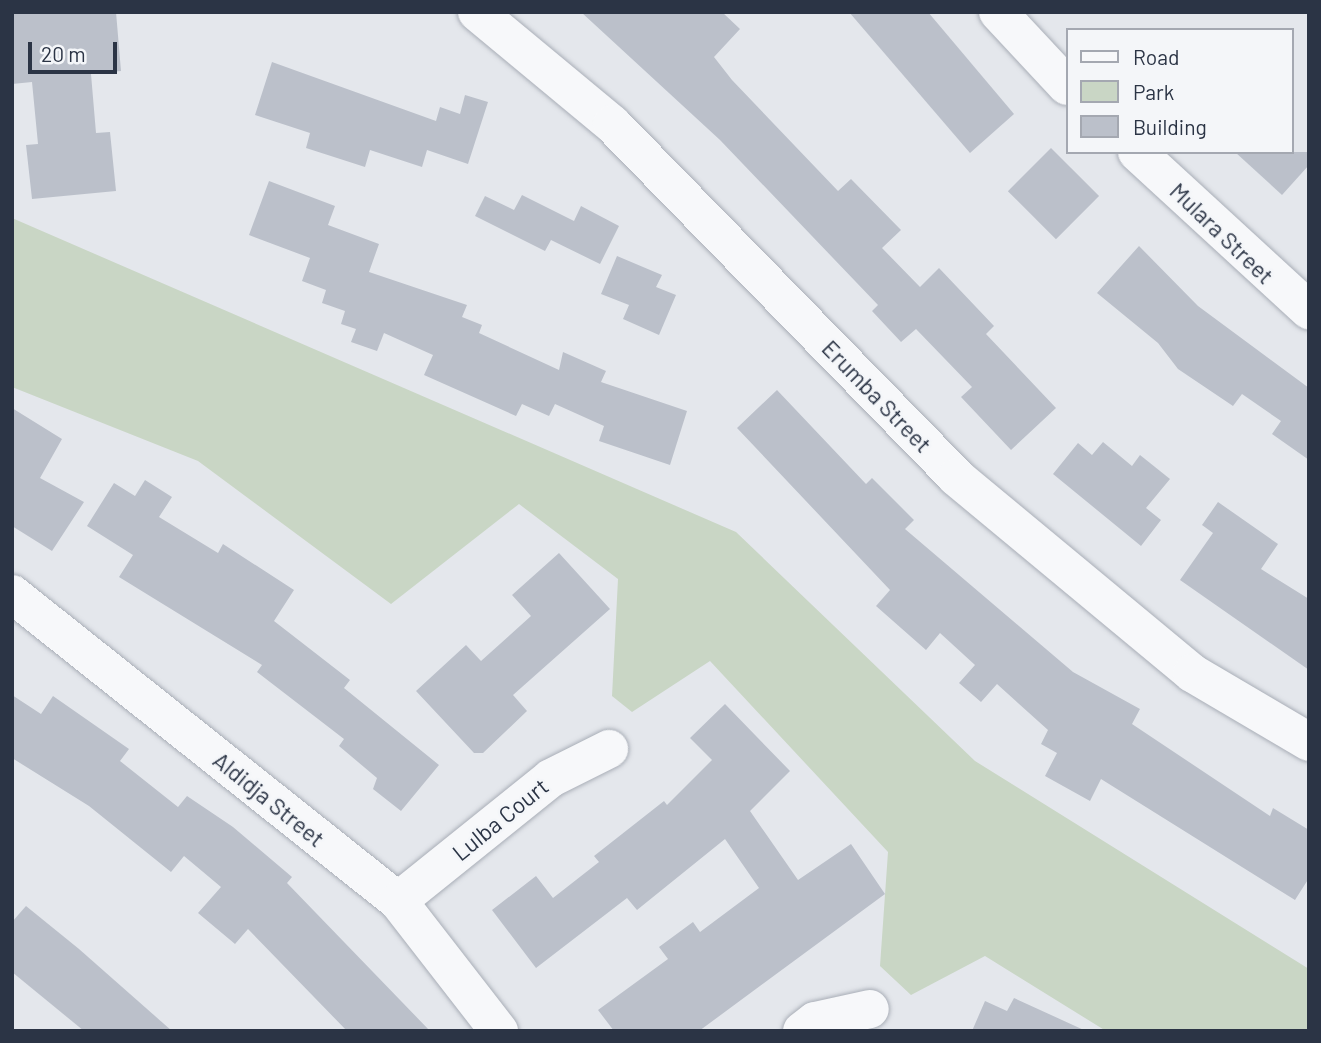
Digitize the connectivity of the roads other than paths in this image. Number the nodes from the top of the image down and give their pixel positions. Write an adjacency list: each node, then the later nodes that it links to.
1 (477, 12): 7 (street, Erumba Street)
2 (999, 12): 3 (street)
3 (1066, 85)
4 (1139, 154): 5 (street, Mulara Street)
5 (1309, 310)
6 (12, 594): 9 (street, Aldidja Street)
7 (1309, 742)
8 (609, 748): 9 (street, Lulba Court)
9 (398, 901): 11 (street, Aldidja Street)
10 (870, 1009): 12 (street)
11 (499, 1031)
12 (802, 1031)

